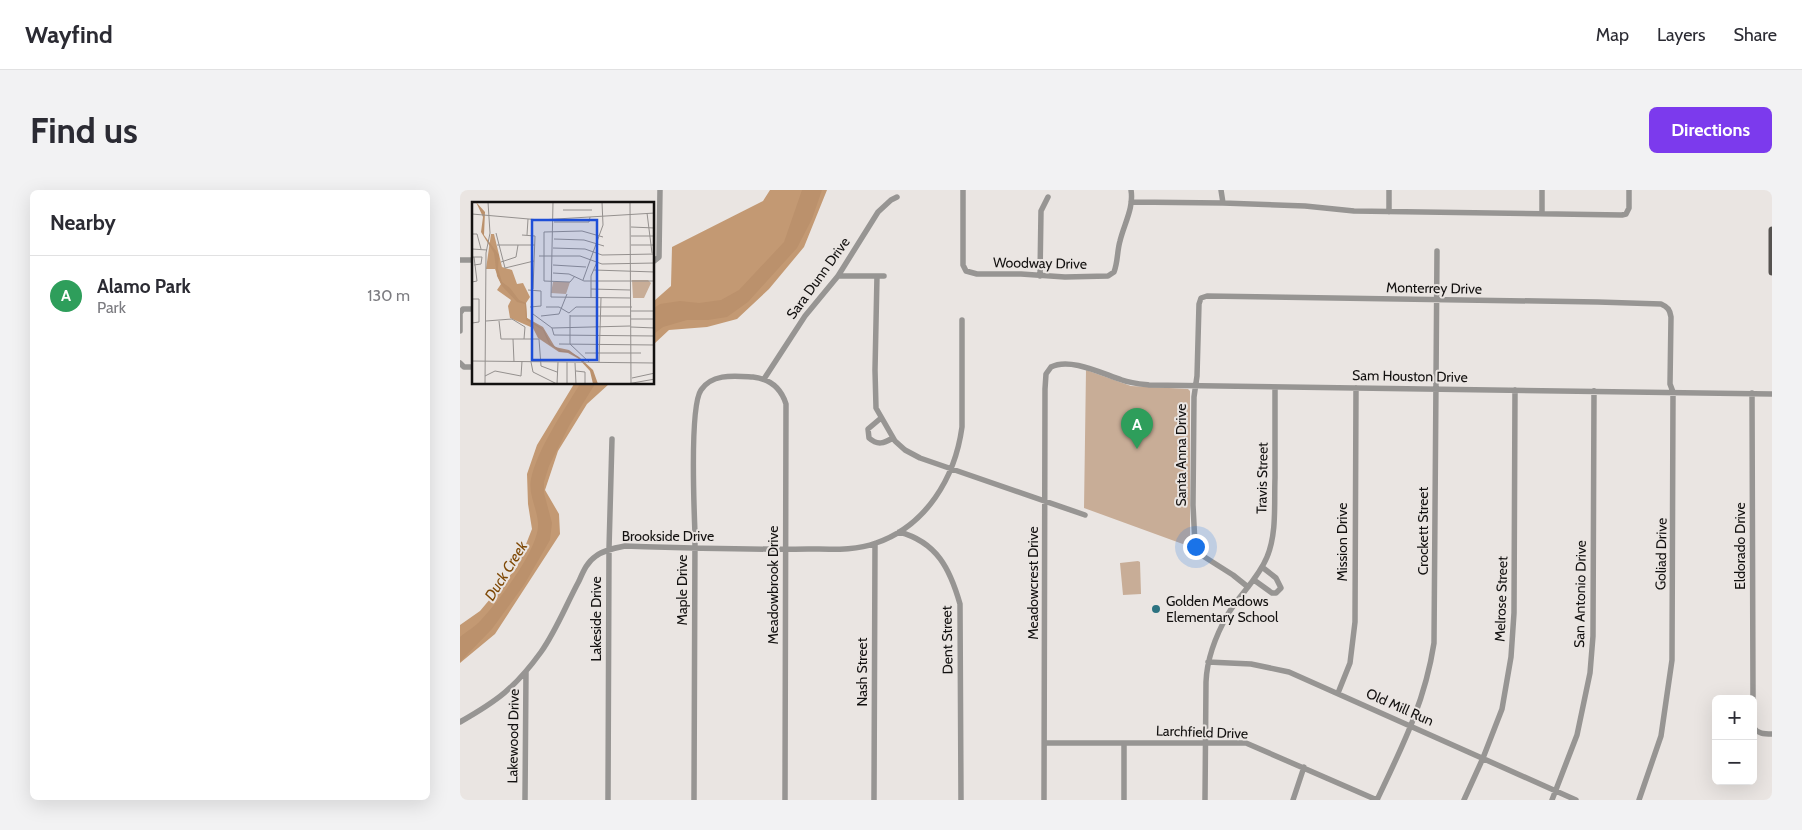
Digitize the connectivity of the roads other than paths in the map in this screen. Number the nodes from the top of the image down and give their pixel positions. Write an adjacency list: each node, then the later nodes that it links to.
1 (660, 190): 17 (street)
2 (963, 190): 22 (street, Woodway Drive)
3 (1131, 190): 10 (street)
4 (1221, 190): 11 (street)
5 (1389, 190): 12 (street)
6 (1542, 190): 13 (street)
7 (1629, 190): 13 (street)
8 (897, 197): 19 (street, Sara Dunn Drive)
9 (1048, 198): 22 (street)
10 (1132, 202): 11 (street); 22 (street, Woodway Drive)
11 (1224, 203): 12 (street)
12 (1389, 212): 13 (street)
13 (1542, 214)
14 (1772, 230): 15 (main road)
15 (1772, 245): 18 (main road)
16 (1437, 251): 24 (street, Crockett Street)
17 (655, 260)
18 (1772, 272)
19 (838, 276): 20 (street); 32 (street, Sara Dunn Drive)
20 (877, 276): 21 (street); 42 (street)
21 (884, 276)
22 (1040, 276)
23 (1201, 298): 24 (street, Monterrey Drive); 33 (street, Santa Anna Drive)
24 (1436, 300): 25 (street, Monterrey Drive); 36 (street, Crockett Street)
25 (1666, 306): 39 (street, Goliad Drive)
26 (472, 309): 28 (street)
27 (962, 320): 45 (street)
28 (460, 331)
29 (460, 363): 30 (street)
30 (472, 367)
31 (1051, 367): 33 (street, Sam Houston Drive); 46 (street, Meadowcrest Drive)
32 (764, 379): 50 (street, Maple Drive); 52 (street, Meadowbrook Drive)
33 (1195, 386): 34 (street, Sam Houston Drive); 55 (street, Santa Anna Drive)
34 (1275, 387): 35 (street, Sam Houston Drive); 53 (street, Travis Street)
35 (1356, 388): 36 (street, Sam Houston Drive); 58 (street, Mission Drive)
36 (1436, 389): 37 (street, Sam Houston Drive); 61 (street, Crockett Street)
37 (1515, 390): 38 (street, Sam Houston Drive); 67 (street, Melrose Street)
38 (1594, 391): 39 (street, Sam Houston Drive); 69 (street, San Antonio Drive)
39 (1673, 392): 40 (street, Sam Houston Drive); 84 (street, Goliad Drive)
40 (1752, 393): 41 (street, Sam Houston Drive); 59 (street, Eldorado Drive)
41 (1772, 394)
42 (881, 418): 43 (street); 43 (street)
43 (893, 438): 45 (street)
44 (612, 439): 51 (street, Lakeside Drive)
45 (951, 469): 46 (street); 48 (street)
46 (1045, 501): 47 (street); 64 (street, Meadowcrest Drive)
47 (1085, 515)
48 (899, 532): 49 (street, Brookside Drive); 75 (street, Dent Street)
49 (875, 544): 52 (street, Brookside Drive); 74 (street, Nash Street)
50 (695, 548): 51 (street, Brookside Drive); 52 (street, Brookside Drive); 72 (street, Maple Drive)
51 (609, 549): 57 (street, Brookside Drive); 71 (street, Lakeside Drive)
52 (786, 549): 73 (street, Meadowbrook Drive)
53 (1262, 566): 54 (street, Travis Street); 54 (street)
54 (1254, 580): 55 (street, Travis Street)
55 (1248, 587): 56 (street, Travis Street)
56 (1208, 662): 58 (street, Old Mill Run); 66 (street, Travis Street)
57 (526, 672): 60 (street, Brookside Drive); 70 (street, Lakewood Drive)
58 (1338, 693): 61 (street, Old Mill Run)
59 (1753, 695)
60 (460, 722)
61 (1412, 726): 67 (street, Old Mill Run); 80 (street, Crockett Street)
62 (1757, 731): 63 (street)
63 (1772, 734)
64 (1044, 743): 65 (street, Larchfield Drive); 76 (street, Meadowcrest Drive)
65 (1124, 743): 66 (street, Larchfield Drive); 77 (street)
66 (1205, 744): 68 (street, Larchfield Drive); 78 (street, Travis Street)
67 (1483, 758): 69 (street, Old Mill Run); 81 (street, Melrose Street)
68 (1304, 767): 79 (street); 80 (street, Larchfield Drive)
69 (1556, 791): 82 (street, San Antonio Drive); 83 (street, Old Mill Run)
70 (525, 800)
71 (608, 800)
72 (694, 800)
73 (785, 800)
74 (874, 800)
75 (961, 800)
76 (1044, 800)
77 (1124, 800)
78 (1205, 800)
79 (1293, 800)
80 (1377, 800)
81 (1464, 800)
82 (1552, 800)
83 (1576, 800)
84 (1639, 800)

